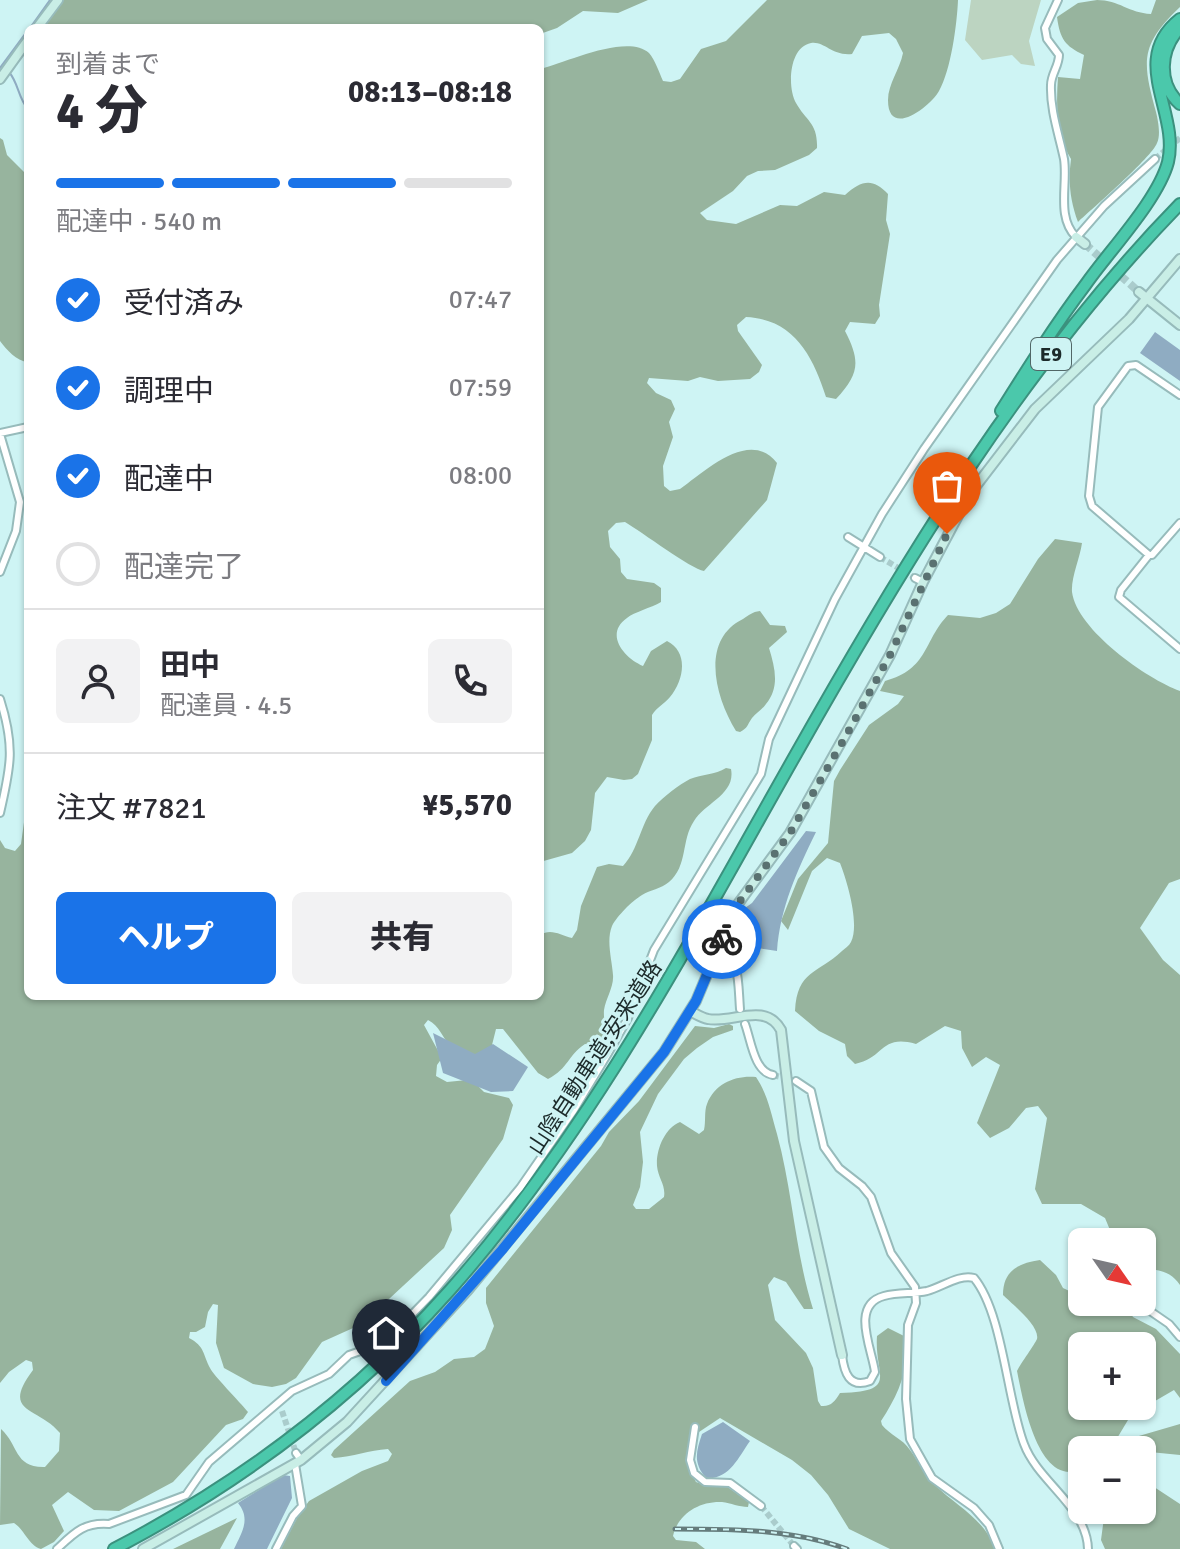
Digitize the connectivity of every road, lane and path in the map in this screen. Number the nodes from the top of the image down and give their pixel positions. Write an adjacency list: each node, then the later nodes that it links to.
1 (58, 0): 4 (main road)
2 (1058, 0): 12 (street)
3 (1180, 19): 21 (highway)
4 (40, 24)
5 (1180, 28): 9 (highway)
6 (24, 44): 7 (main road)
7 (3, 68): 8 (main road)
8 (0, 79)
9 (1180, 104)
10 (1155, 159): 12 (street)
11 (1180, 204): 21 (highway, 山陰自動車道;安来道路 / E9)
12 (1076, 237): 13 (main road); 24 (street)
13 (1085, 244)
14 (1180, 259): 16 (main road)
15 (1139, 292): 16 (main road)
16 (1147, 299): 17 (main road); 31 (main road)
17 (1180, 325)
18 (1180, 395): 25 (street)
19 (24, 428): 20 (street)
20 (0, 433): 27 (street)
21 (937, 516): 47 (highway, 山陰自動車道;安来道路 / E9)
22 (1180, 523): 25 (street)
23 (848, 537): 24 (street)
24 (862, 546): 26 (street); 41 (street)
25 (1149, 555): 28 (street)
26 (880, 557)
27 (0, 572)
28 (1180, 649)
29 (0, 699): 30 (street)
30 (0, 813)
31 (721, 941): 32 (street); 33 (main road)
32 (740, 1009)
33 (690, 1011): 40 (main road); 44 (main road)
34 (745, 1024): 35 (street)
35 (773, 1075)
36 (796, 1081): 37 (street)
37 (916, 1293): 40 (street); 50 (street); 51 (street)
38 (1156, 1315): 39 (street)
39 (1180, 1337)
40 (842, 1355)
41 (279, 1402): 42 (street); 46 (street)
42 (282, 1411)
43 (695, 1427): 45 (street)
44 (297, 1459): 48 (main road); 49 (street)
45 (761, 1506)
46 (57, 1549)
47 (114, 1549)
48 (143, 1549)
49 (276, 1549)
50 (999, 1549)
51 (1088, 1549)

